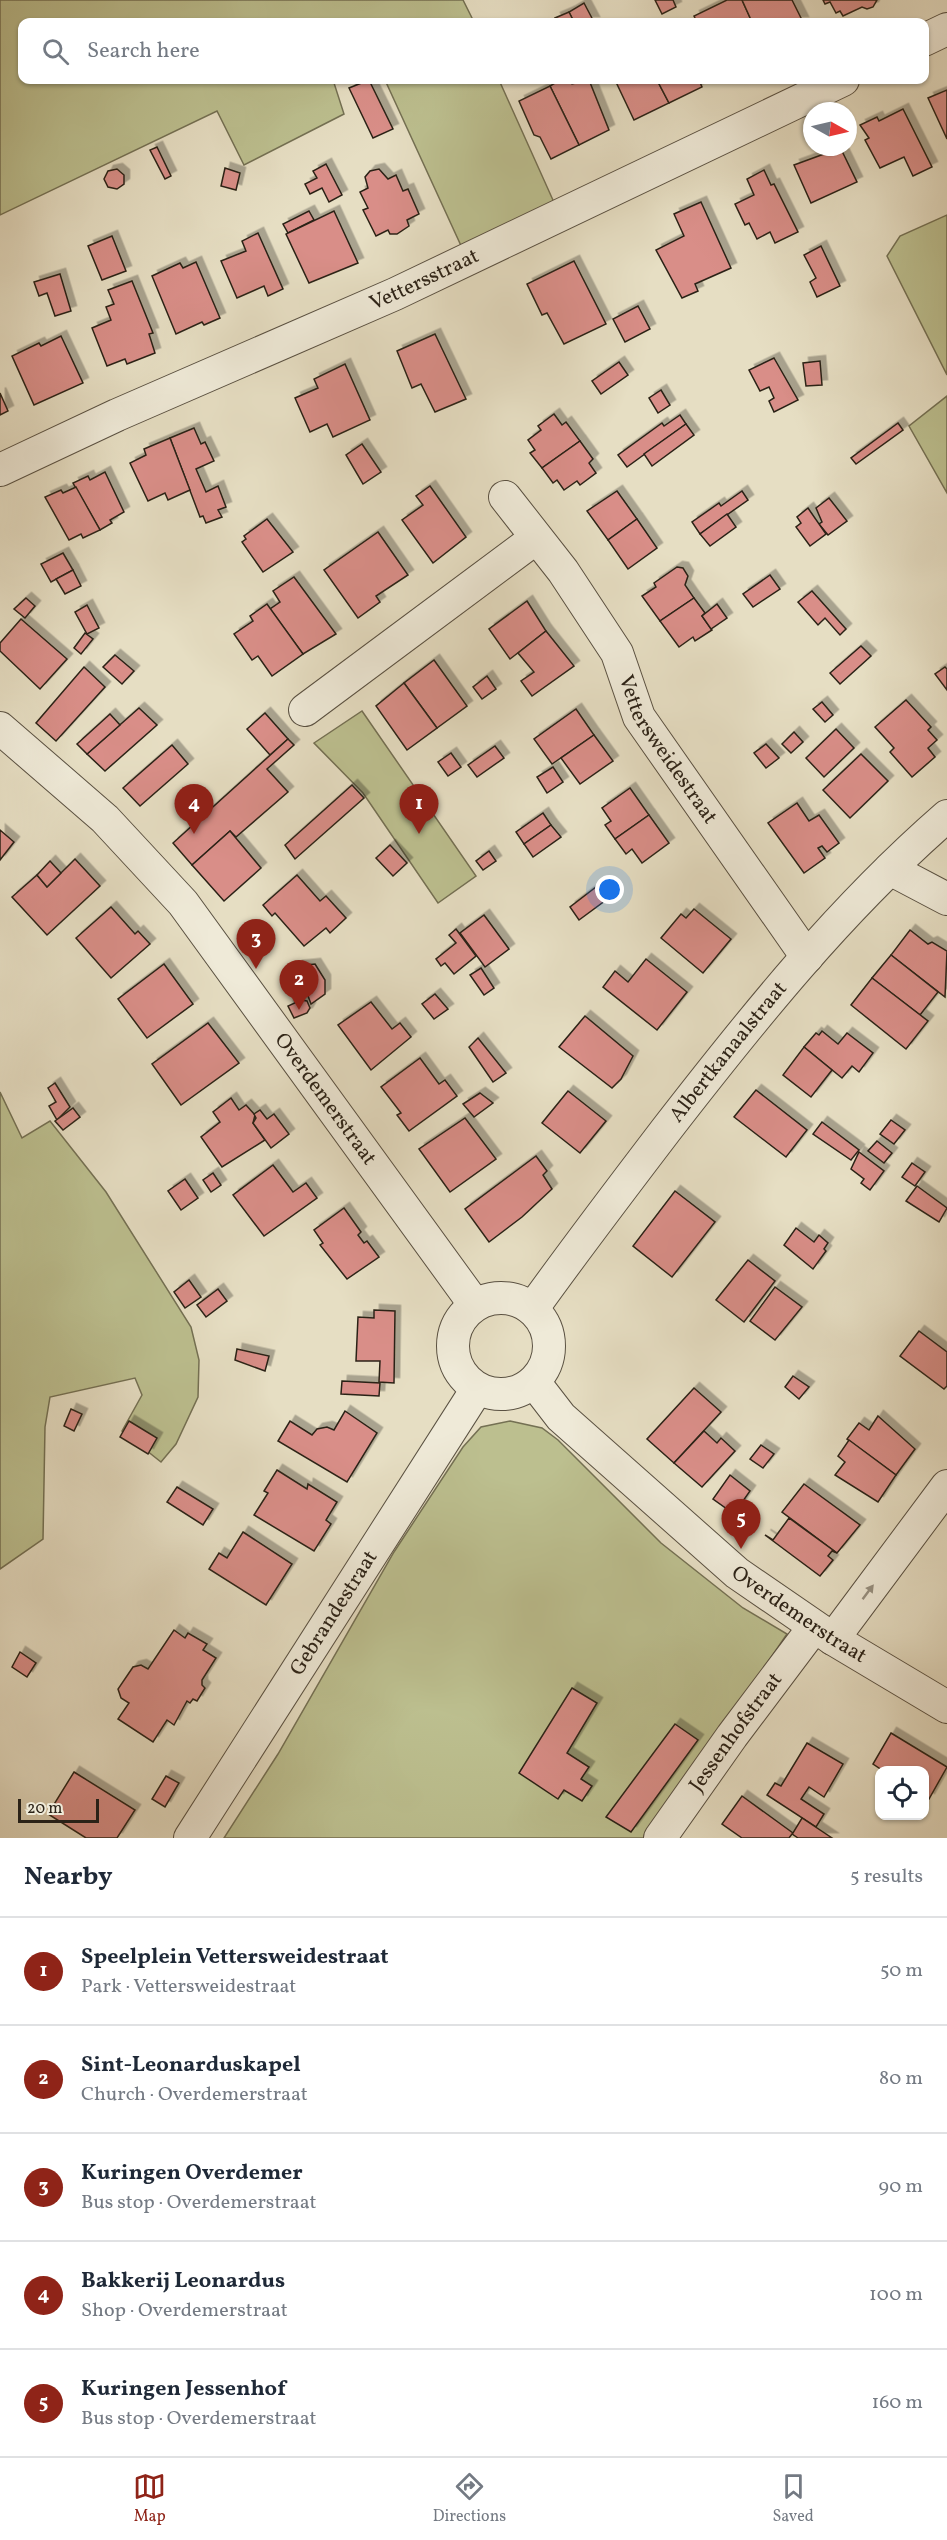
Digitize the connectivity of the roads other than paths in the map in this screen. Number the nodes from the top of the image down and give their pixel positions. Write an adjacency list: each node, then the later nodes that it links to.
1 (947, 29): 2 (street)
2 (929, 38)
3 (835, 84): 4 (street, Vettersstraat)
4 (0, 470)
5 (505, 497): 6 (street, Vettersweidestraat)
6 (536, 538): 7 (street); 12 (street, Vettersweidestraat)
7 (305, 710)
8 (7, 745): 13 (street, Overdemerstraat)
9 (947, 816): 10 (street, Albertkanaalstraat)
10 (890, 868): 11 (street); 12 (street, Albertkanaalstraat)
11 (947, 899)
12 (807, 957): 14 (street, Albertkanaalstraat)
13 (475, 1305): 14 (street); 16 (street)
14 (532, 1308): 15 (street)
15 (534, 1382): 16 (street); 18 (street, Overdemerstraat)
16 (477, 1389): 20 (street, Gebrandestraat)
17 (947, 1486): 18 (street, Jessenhofstraat, one-way to 17)
18 (823, 1633): 19 (street, Overdemerstraat); 21 (street, Jessenhofstraat)
19 (947, 1707)
20 (190, 1838)
21 (660, 1838)

